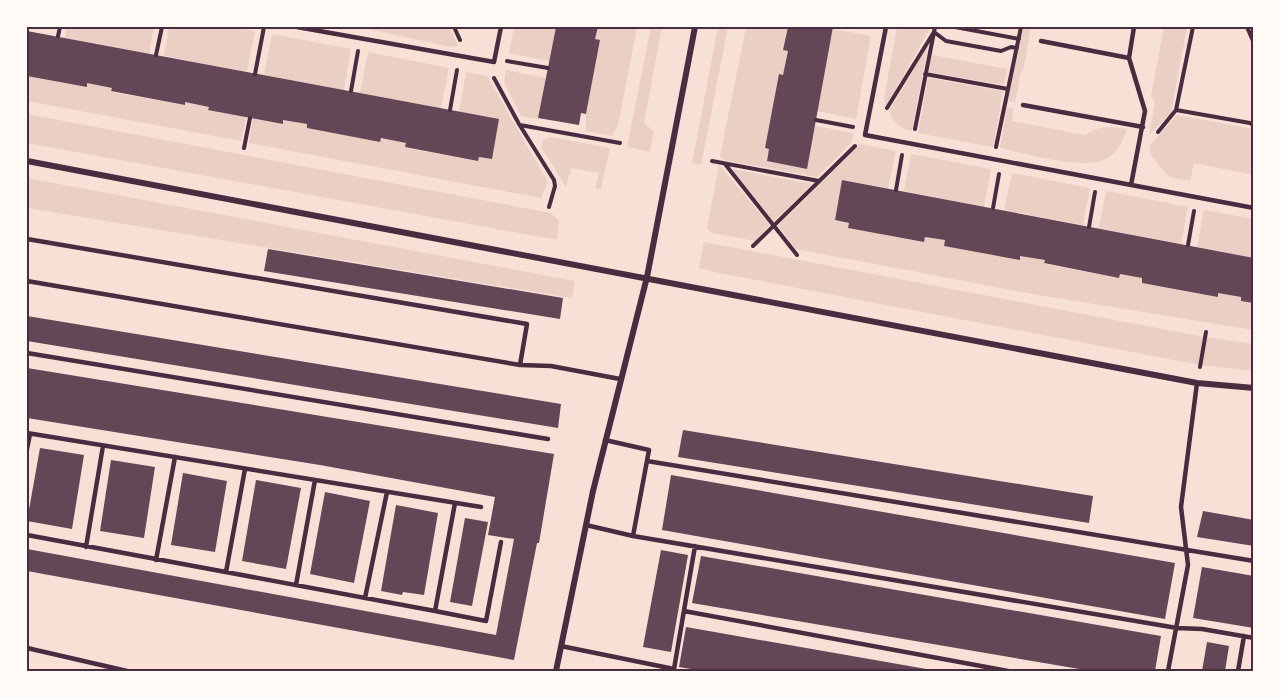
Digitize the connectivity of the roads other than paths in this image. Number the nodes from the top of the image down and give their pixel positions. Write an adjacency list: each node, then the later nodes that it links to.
1 (297, 27): 7 (lane)
2 (335, 27): 7 (lane)
3 (501, 27): 7 (lane)
4 (695, 27): 16 (street)
5 (886, 27): 13 (lane)
6 (1134, 27): 9 (lane)
7 (334, 34)
8 (1041, 41): 9 (lane)
9 (1129, 58): 11 (lane)
10 (1023, 105): 11 (lane)
11 (1143, 127): 13 (lane)
12 (27, 161): 16 (street)
13 (1131, 185): 14 (lane)
14 (1254, 208)
15 (27, 239): 19 (lane)
16 (647, 277): 20 (street); 21 (street)
17 (27, 281): 19 (lane)
18 (27, 353): 24 (lane)
19 (520, 365): 20 (lane)
20 (620, 379): 25 (street)
21 (1197, 383): 22 (street); 41 (lane)
22 (1254, 388)
23 (28, 433): 26 (lane); 27 (lane)
24 (548, 439)
25 (605, 440): 29 (lane); 35 (street)
26 (103, 446): 28 (lane); 39 (lane)
27 (27, 449)
28 (175, 457): 30 (lane); 42 (lane)
29 (647, 461): 37 (lane); 41 (lane)
30 (245, 469): 31 (lane); 44 (lane)
31 (315, 480): 32 (lane); 45 (lane)
32 (387, 492): 33 (lane); 46 (lane)
33 (455, 503): 34 (lane); 47 (lane)
34 (481, 507)
35 (586, 525): 37 (lane); 52 (street)
36 (27, 536): 39 (lane)
37 (633, 536): 40 (lane)
38 (501, 542): 47 (lane)
39 (86, 546): 42 (lane)
40 (695, 546): 48 (lane); 49 (lane)
41 (1186, 550): 43 (lane); 49 (lane)
42 (156, 560): 44 (lane)
43 (1254, 561)
44 (226, 572): 45 (lane)
45 (296, 585): 46 (lane)
46 (365, 598): 47 (lane)
47 (435, 611)
48 (684, 611): 54 (lane); 57 (lane)
49 (1177, 628): 50 (lane); 58 (lane)
50 (1244, 636): 51 (lane); 59 (lane)
51 (1254, 638)
52 (561, 646): 54 (lane); 56 (street)
53 (27, 648): 55 (lane)
54 (675, 670)
55 (127, 671)
56 (556, 671)
57 (1008, 671)
58 (1168, 671)
59 (1238, 671)

